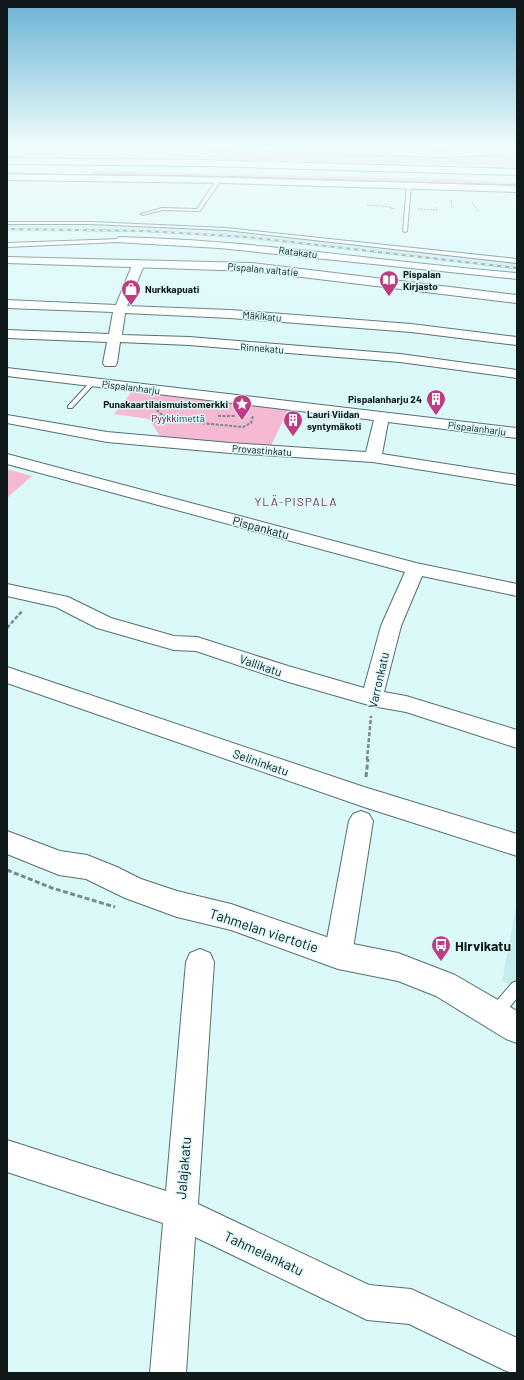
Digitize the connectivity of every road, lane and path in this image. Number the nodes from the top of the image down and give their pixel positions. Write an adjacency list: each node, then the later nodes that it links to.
1 (157, 210): 3 (lane)
2 (407, 210): 5 (lane)
3 (143, 214)
4 (7, 223): 9 (lane)
5 (406, 231)
6 (119, 240): 7 (lane, Ratakatu); 11 (street, Ratakatu)
7 (7, 245)
8 (7, 260): 10 (main road, Pispalan valtatie)
9 (517, 261)
10 (139, 263): 12 (main road, Pispalan valtatie); 14 (street)
11 (517, 276)
12 (517, 299)
13 (7, 304): 14 (street, Mäkikatu)
14 (120, 309): 15 (street, Mäkikatu); 17 (street)
15 (312, 320): 18 (street, Mäkikatu); 19 (street)
16 (7, 334): 17 (street, Rinnekatu)
17 (115, 338): 19 (street, Rinnekatu); 20 (street)
18 (517, 341)
19 (305, 351): 22 (street, Rinnekatu)
20 (110, 363)
21 (7, 373): 23 (street, Pispalanharju)
22 (517, 374)
23 (93, 382): 24 (street, Pispalanharju); 25 (lane)
24 (136, 388): 26 (path); 27 (street, Pispalanharju)
25 (70, 407)
26 (254, 415)
27 (382, 417): 29 (street, Pispalanharju); 30 (street)
28 (7, 419): 30 (street, Provastinkatu)
29 (517, 433)
30 (373, 457): 32 (street, Provastinkatu)
31 (7, 459): 33 (street, Pispankatu)
32 (517, 480)
33 (416, 569): 35 (street, Pispankatu); 39 (street, Varronkatu)
34 (7, 590): 39 (street, Vallikatu)
35 (517, 590)
36 (27, 605): 37 (path)
37 (7, 628)
38 (7, 675): 41 (street, Selininkatu)
39 (372, 698): 40 (street, Vallikatu); 41 (path, Varronkatu)
40 (517, 739)
41 (362, 809): 43 (street, Selininkatu); 44 (street)
42 (7, 842): 44 (main road, Tahmelan viertotie)
43 (517, 845)
44 (338, 954): 47 (main road, Tahmelan viertotie)
45 (200, 962): 49 (street, Jalajakatu)
46 (517, 988): 47 (lane)
47 (506, 1022)
48 (7, 1156): 49 (street, Tahmelankatu)
49 (179, 1212): 50 (street, Tahmelankatu); 51 (street, Jalajakatu)
50 (517, 1357)
51 (168, 1373)

